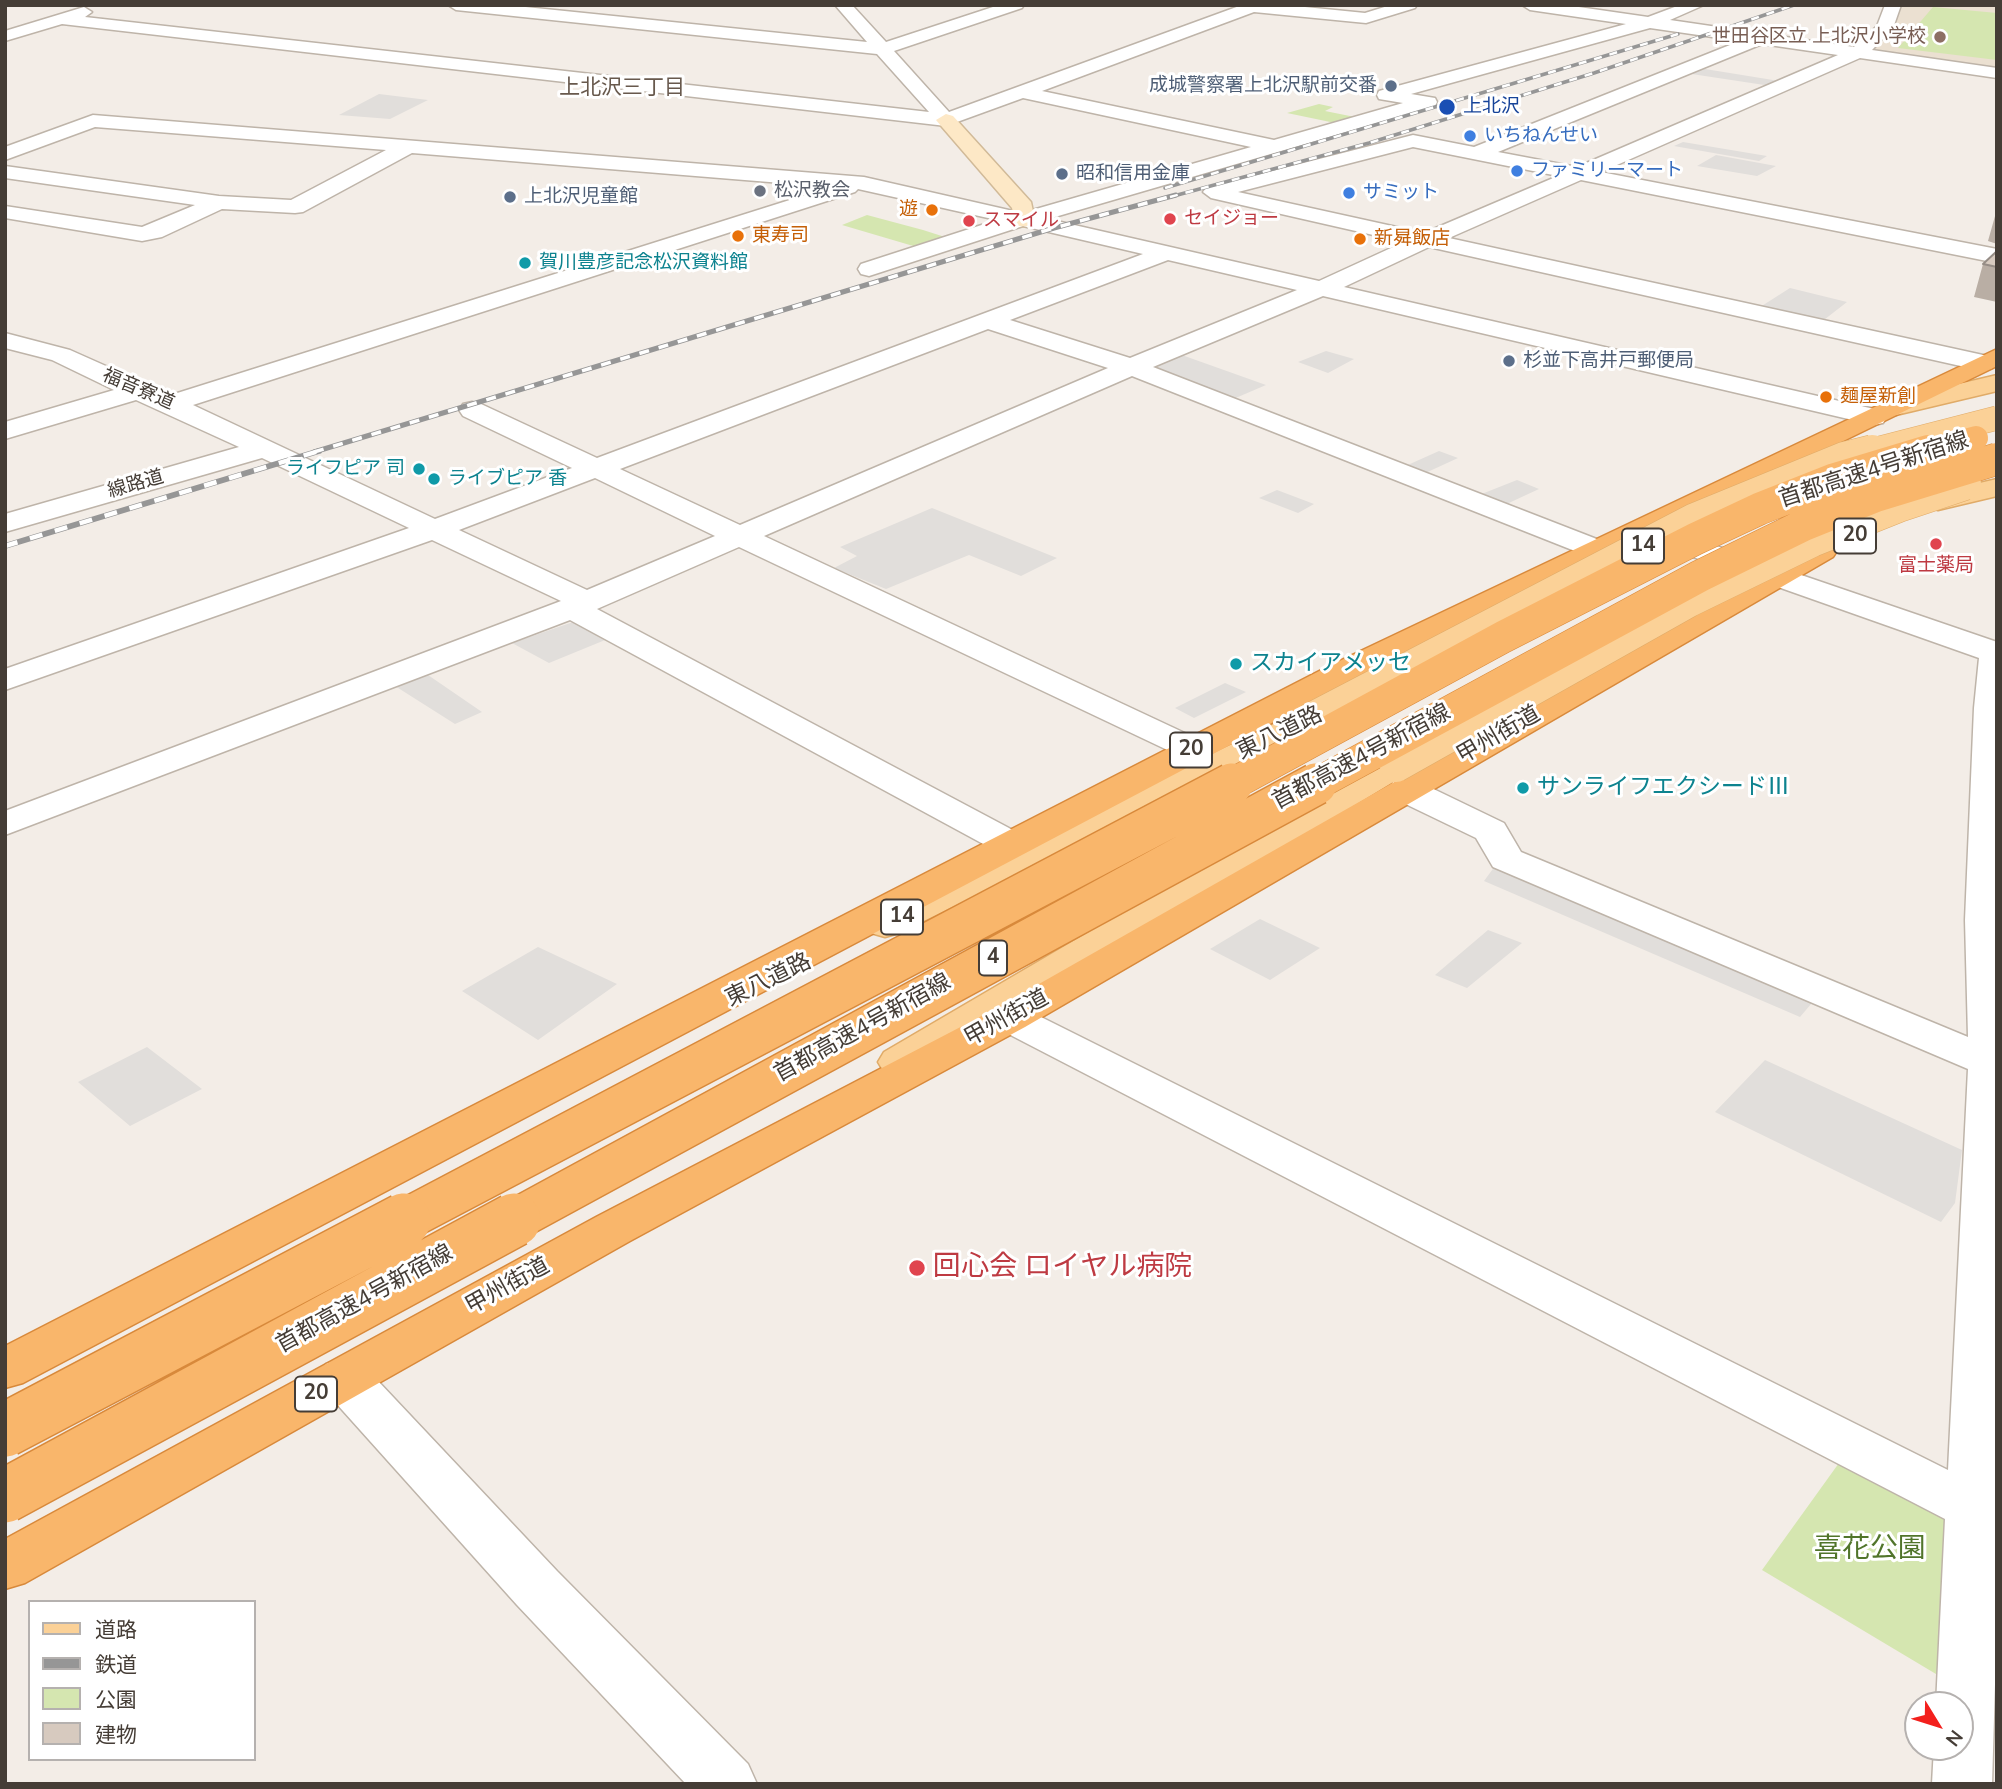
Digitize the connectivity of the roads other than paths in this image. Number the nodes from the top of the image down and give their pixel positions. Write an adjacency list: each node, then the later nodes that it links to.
1 (106, 5): 10 (street)
2 (456, 5): 9 (street)
3 (843, 5): 16 (street)
4 (1016, 5): 16 (street)
5 (1409, 5): 20 (street)
6 (1530, 5): 11 (street)
7 (1696, 5): 11 (street)
8 (1893, 5): 17 (street)
9 (514, 11): 12 (street); 16 (street)
10 (61, 19): 13 (street); 18 (street)
11 (1648, 23): 14 (street); 25 (street)
12 (477, 27)
13 (5, 36)
14 (1759, 39): 17 (street); 26 (street)
15 (440, 43): 18 (street)
16 (882, 49): 21 (street)
17 (1858, 52): 19 (street); 30 (street)
18 (402, 58): 21 (street)
19 (1997, 73)
20 (1021, 92): 21 (street); 25 (street)
21 (946, 120): 34 (street)
22 (439, 130): 24 (street)
23 (598, 139): 28 (street)
24 (408, 146): 27 (street); 28 (street); 32 (street)
25 (1276, 146): 34 (street)
26 (1477, 153): 30 (street); 35 (street)
27 (5, 154)
28 (563, 160): 31 (street)
29 (5, 172): 32 (street)
30 (1583, 174): 35 (street); 37 (street)
31 (864, 183): 34 (street); 45 (street)
32 (219, 202): 33 (street)
33 (5, 212)
34 (1024, 220): 36 (street); 38 (street)
35 (1426, 240): 39 (street); 42 (street)
36 (1164, 254): 39 (street); 40 (street)
37 (1997, 256)
38 (869, 269)
39 (1319, 290): 43 (street); 47 (street)
40 (988, 321): 43 (street); 54 (street)
41 (8, 343): 44 (street, 福音寮道)
42 (1992, 367): 47 (main road)
43 (1134, 368): 61 (street); 62 (street)
44 (137, 391): 45 (street, 福音寮道); 49 (street)
45 (170, 404): 51 (street, 福音寮道)
46 (471, 410): 54 (street)
47 (1885, 412): 60 (highway, 20)
48 (1997, 418): 73 (main road, 東八道路 / 14, bridge)
49 (5, 432)
50 (1997, 434): 77 (highway, 首都高速4号新宿線 / 4, bridge)
51 (267, 448): 58 (street, 線路道); 59 (street, 福音寮道)
52 (1997, 453): 57 (highway, 甲州街道 / 20)
53 (1997, 459): 78 (highway, 首都高速4号新宿線 / 4, bridge)
54 (593, 469): 59 (street); 61 (street)
55 (1997, 474): 68 (main road, bridge)
56 (1997, 487): 57 (main road)
57 (1938, 501): 63 (highway, 甲州街道 / 20)
58 (5, 523)
59 (435, 529): 64 (street, 福音寮道); 66 (street)
60 (1642, 529): 62 (highway, 20); 63 (street)
61 (738, 536): 64 (street); 67 (street)
62 (1596, 550): 67 (highway, 20)
63 (1775, 577): 65 (street); 68 (highway, 甲州街道 / 20)
64 (579, 604): 69 (street); 70 (street, 福音寮道)
65 (1996, 652): 72 (street)
66 (5, 680)
67 (1192, 749): 70 (highway, 20)
68 (1401, 778): 71 (highway, 甲州街道 / 20); 72 (street); 74 (main road)
69 (5, 824)
70 (1011, 844): 73 (highway, 20)
71 (1010, 1018): 74 (highway, 甲州街道 / 20); 79 (street)
72 (1990, 1062): 79 (street)
73 (496, 1113): 75 (highway, 20)
74 (628, 1223): 76 (highway, 甲州街道 / 20)
75 (5, 1369)
76 (344, 1378): 80 (highway, 甲州街道 / 20); 81 (street)
77 (5, 1430)
78 (5, 1496)
79 (1971, 1507): 82 (street)
80 (5, 1566)
81 (727, 1784)
82 (1962, 1784)

